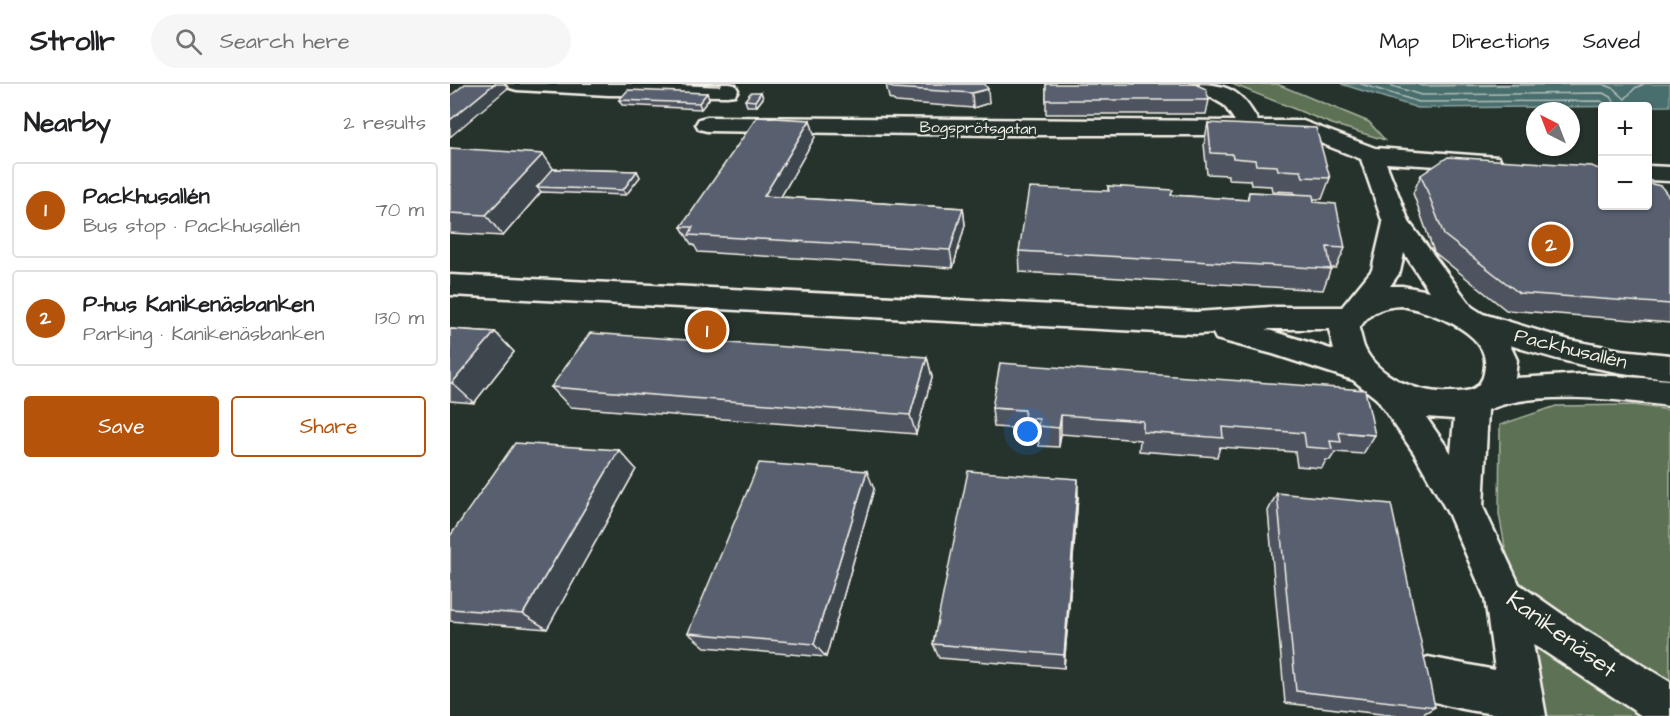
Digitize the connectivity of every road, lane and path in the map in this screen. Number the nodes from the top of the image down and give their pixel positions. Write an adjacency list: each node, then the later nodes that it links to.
1 (517, 84): 3 (street)
2 (1202, 84): 5 (street)
3 (727, 90)
4 (707, 124): 5 (street, Bogsprötsgatan)
5 (1250, 129): 6 (street, Bogsprötsgatan)
6 (1371, 155): 7 (street, Bogsprötsgatan); 10 (street)
7 (1509, 163)
8 (1652, 173): 9 (street)
9 (1670, 174)
10 (1396, 223): 12 (street); 13 (street)
11 (450, 285): 14 (street)
12 (1356, 312): 13 (street); 14 (street); 16 (street)
13 (1467, 317): 15 (street, Packhusallén); 19 (street)
14 (1196, 323): 16 (street)
15 (1670, 367)
16 (1361, 370): 17 (street)
17 (1389, 391): 19 (street); 20 (street, Kanikenäset)
18 (1670, 393): 19 (street, Packhusallén)
19 (1480, 399): 20 (street, Kanikenäset)
20 (1464, 507): 21 (street, Kanikenäset)
21 (1505, 598): 23 (street); 24 (street, Kanikenäset)
22 (1428, 679): 23 (street)
23 (1522, 705)
24 (1670, 708)

